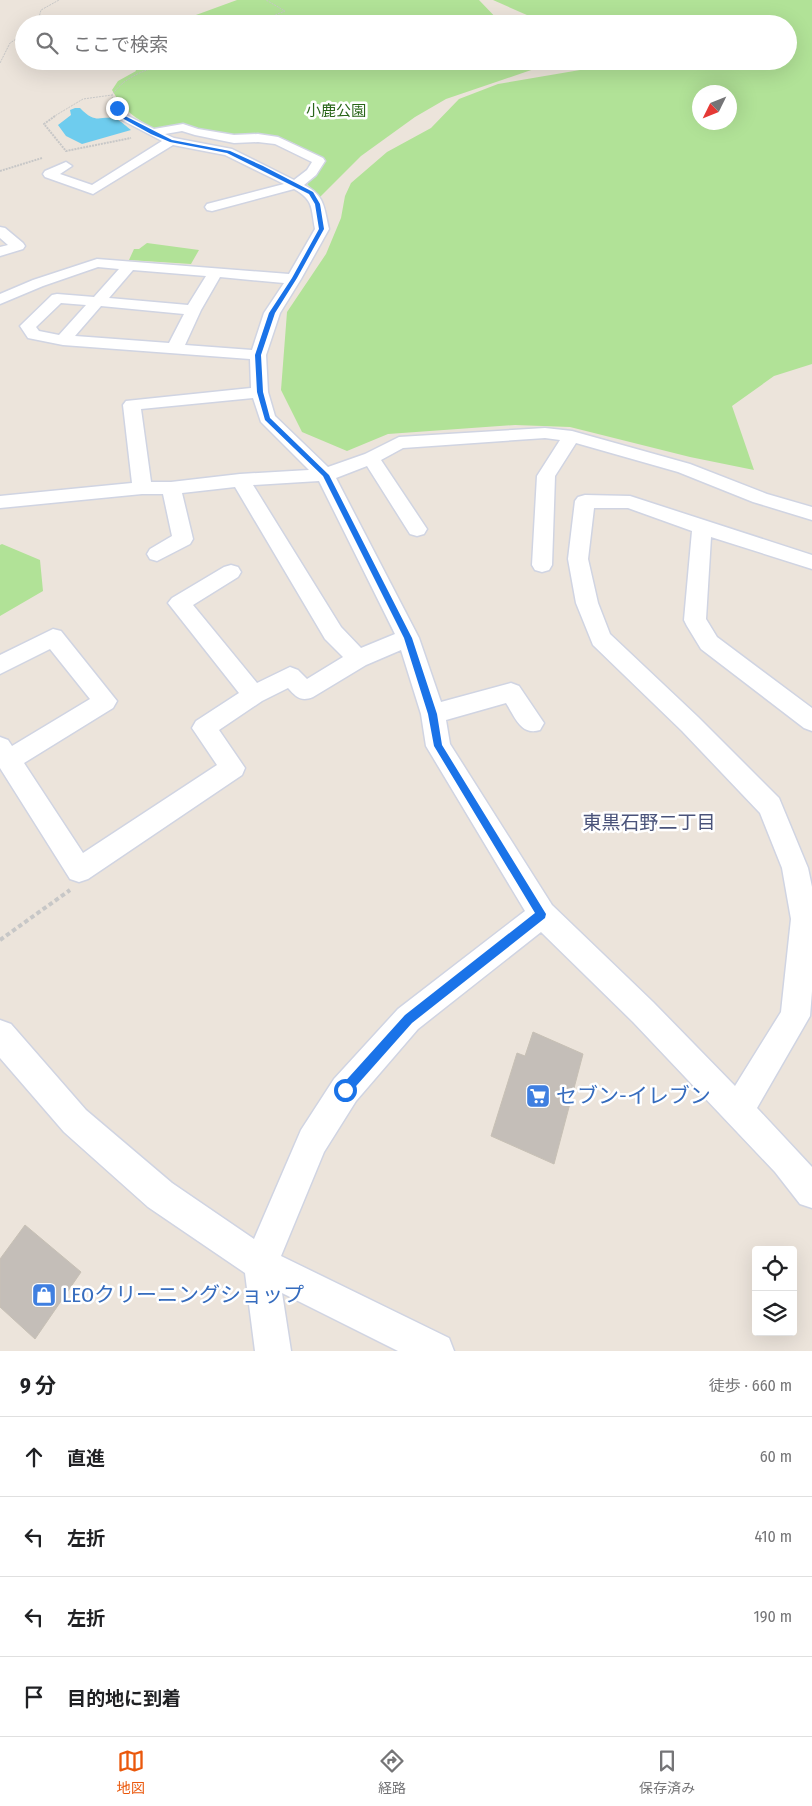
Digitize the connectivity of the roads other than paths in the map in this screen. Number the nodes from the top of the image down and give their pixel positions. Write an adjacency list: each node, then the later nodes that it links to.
1 (124, 117): 2 (street)
2 (152, 133): 3 (street); 5 (street)
3 (171, 141): 4 (street); 5 (street)
4 (66, 166)
5 (296, 185): 6 (street); 12 (street)
6 (212, 207)
7 (0, 231): 8 (street)
8 (0, 252)
9 (230, 257): 11 (street)
10 (130, 265): 11 (street); 13 (street); 14 (street)
11 (221, 272): 12 (street); 15 (street)
12 (294, 278): 18 (street)
13 (0, 300)
14 (97, 301): 15 (street); 16 (street); 16 (street)
15 (193, 310): 17 (street)
16 (63, 340): 17 (street)
17 (174, 350): 18 (street)
18 (258, 355): 19 (street)
19 (260, 392): 22 (street); 24 (street)
20 (572, 436): 21 (street); 27 (street); 32 (street)
21 (371, 458): 22 (street); 29 (street)
22 (325, 475): 23 (street); 34 (street)
23 (240, 480): 25 (street); 35 (street)
24 (142, 488): 25 (street); 26 (street)
25 (171, 488): 30 (street)
26 (0, 502)
27 (812, 514)
28 (702, 527): 31 (street); 39 (street); 44 (street)
29 (417, 529)
30 (157, 554)
31 (812, 562)
32 (542, 565)
33 (231, 572): 37 (street)
34 (408, 638): 35 (street); 38 (street)
35 (358, 659): 37 (street)
36 (0, 664): 41 (street)
37 (254, 695): 41 (street)
38 (433, 714): 40 (street); 42 (street)
39 (812, 722)
40 (532, 723)
41 (4, 753)
42 (542, 914): 44 (street); 46 (street)
43 (0, 1036): 46 (street)
44 (737, 1112): 45 (street)
45 (812, 1192)
46 (261, 1264): 47 (street); 48 (street)
47 (272, 1351)
48 (436, 1351)

